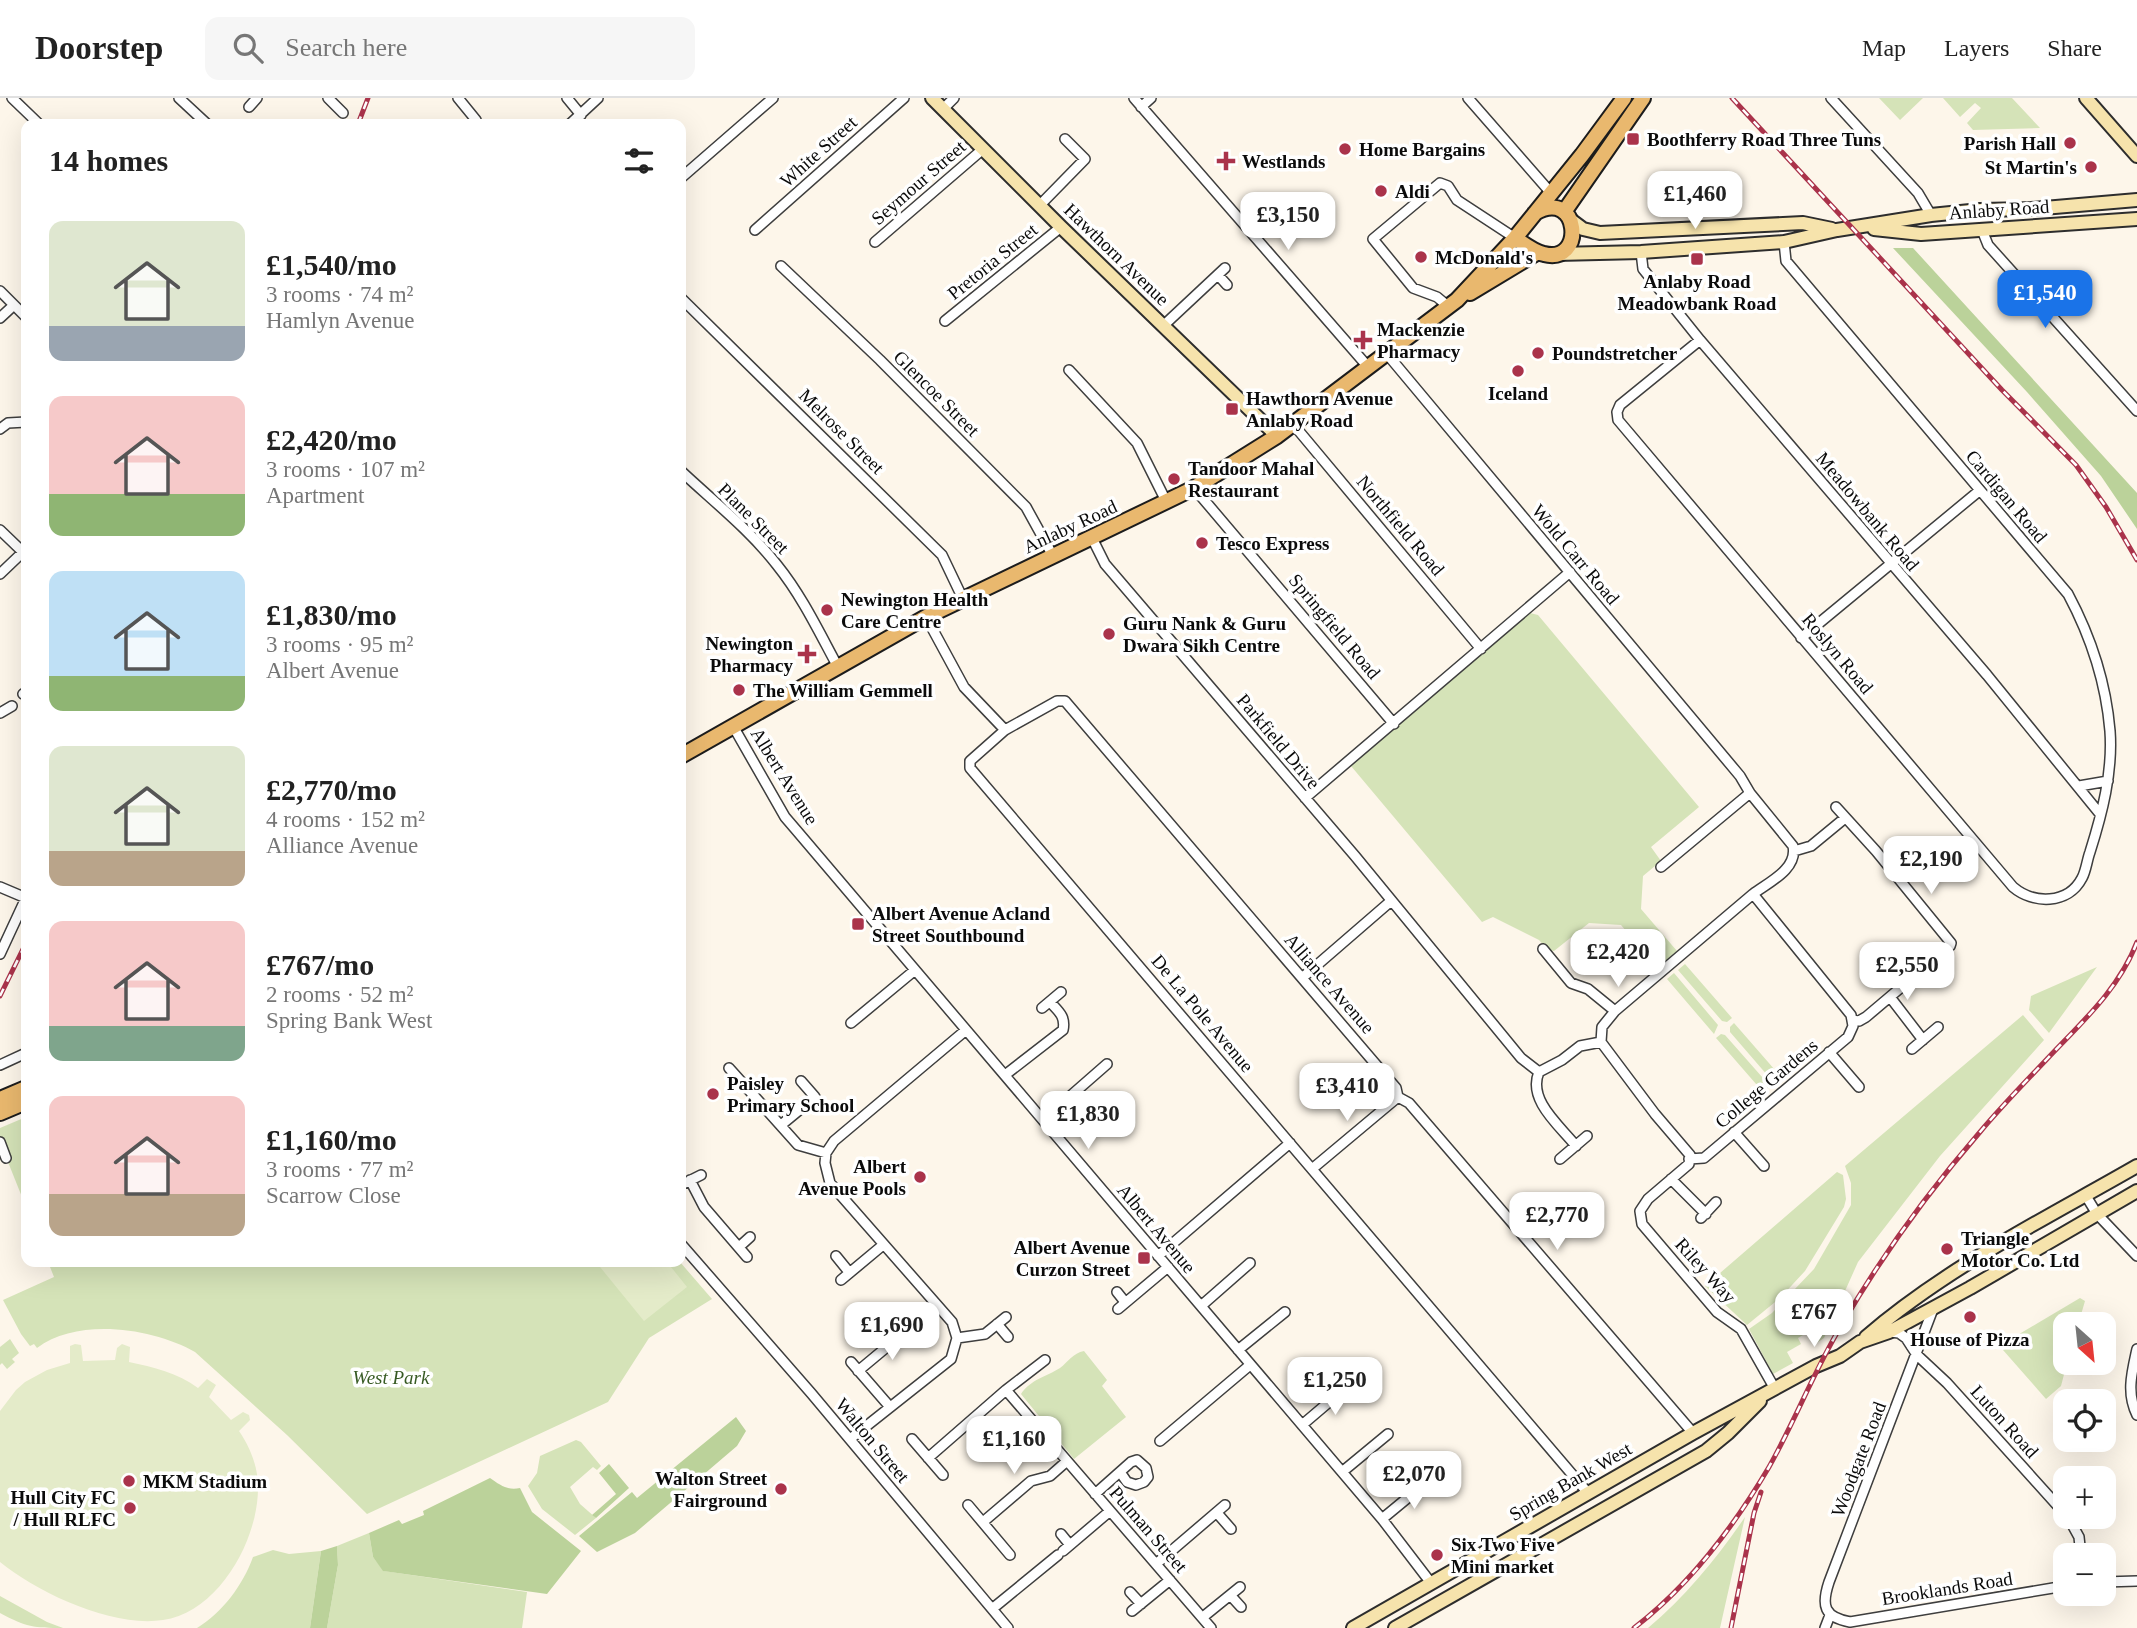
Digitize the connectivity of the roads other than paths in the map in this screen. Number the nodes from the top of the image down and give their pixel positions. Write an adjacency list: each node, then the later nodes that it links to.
1 (12, 98): 25 (street)
2 (179, 98): 26 (street)
3 (257, 98): 20 (street)
4 (328, 98): 23 (street)
5 (474, 98): 19 (street)
6 (567, 98): 24 (street)
7 (598, 98): 24 (street)
8 (773, 98): 32 (street)
9 (904, 98): 42 (street, White Street)
10 (932, 98): 22 (street, Hawthorn Avenue)
11 (954, 98): 22 (street)
12 (1134, 98): 21 (street)
13 (1151, 98): 21 (street)
14 (1468, 98): 33 (street)
15 (1643, 98): 37 (main road)
16 (1831, 98): 36 (street)
17 (2086, 98): 31 (street)
18 (1622, 99): 33 (main road, Anlaby Road)
19 (461, 102): 27 (street)
20 (249, 107)
21 (1141, 107): 63 (street)
22 (943, 109): 30 (street, Hawthorn Avenue)
23 (343, 113)
24 (581, 115): 28 (street)
25 (34, 119)
26 (202, 119)
27 (475, 119)
28 (576, 119)
29 (1065, 139): 35 (street)
30 (983, 149): 35 (street, Hawthorn Avenue); 46 (street, Seymour Street)
31 (2137, 156)
32 (686, 174)
33 (1551, 193): 38 (main road, Anlaby Road)
34 (2137, 200): 36 (street, Anlaby Road)
35 (1040, 205): 40 (street, Hawthorn Avenue)
36 (1931, 215): 41 (street, Anlaby Road)
37 (1567, 216): 38 (main road); 43 (street, Anlaby Road); 50 (main road)
38 (1531, 218): 45 (main road, Anlaby Road); 48 (main road)
39 (2137, 219): 44 (street, Anlaby Road)
40 (1061, 227): 59 (street, Pretoria Street); 60 (street, Hawthorn Avenue)
41 (1864, 228): 43 (street, Anlaby Road); 44 (street, Anlaby Road)
42 (755, 230)
43 (1837, 230): 47 (street, Anlaby Road)
44 (1982, 230): 65 (street)
45 (1515, 238): 48 (main road); 55 (main road, Anlaby Road); 55 (street)
46 (875, 242)
47 (1784, 242): 49 (street, Anlaby Road); 72 (street, Cardigan Road)
48 (1538, 252): 50 (main road); 55 (main road, Anlaby Road)
49 (1641, 252): 50 (street, Anlaby Road); 61 (street, Meadowbank Road)
50 (1557, 254)
51 (781, 266): 78 (street, Glencoe Street)
52 (1227, 285): 60 (street)
53 (0, 291): 56 (street)
54 (686, 303): 82 (street, Melrose Street)
55 (1453, 303): 62 (main road, Anlaby Road)
56 (14, 305): 57 (street); 58 (street)
57 (21, 312)
58 (0, 318)
59 (945, 321)
60 (1163, 326): 69 (street, Hawthorn Avenue)
61 (1700, 340): 79 (street, Meadowbank Road); 84 (street, Roslyn Road)
62 (1387, 354): 63 (main road, Anlaby Road); 80 (street, Wold Carr Road)
63 (1369, 368): 67 (main road, Anlaby Road)
64 (1069, 370): 73 (street)
65 (2137, 411)
66 (21, 422): 68 (street)
67 (1293, 424): 69 (main road, Anlaby Road); 85 (street, Northfield Road)
68 (0, 429)
69 (1277, 436): 71 (main road, Anlaby Road)
70 (686, 476): 86 (street, Plane Street)
71 (1194, 488): 73 (main road, Anlaby Road); 89 (street, Springfield Road)
72 (1979, 491): 79 (street); 93 (street, Cardigan Road)
73 (1167, 501): 75 (main road, Anlaby Road)
74 (0, 530): 76 (street)
75 (1092, 538): 78 (main road, Anlaby Road); 96 (street, Parkfield Drive)
76 (21, 549)
77 (21, 556): 81 (street)
78 (1053, 556): 82 (main road, Anlaby Road)
79 (1889, 563): 84 (street); 94 (street, Meadowbank Road)
80 (1570, 572): 85 (street); 95 (street, Wold Carr Road)
81 (0, 574)
82 (963, 599): 83 (main road, Anlaby Road)
83 (926, 617): 86 (main road, Anlaby Road); 91 (street)
84 (1801, 638): 98 (street, Roslyn Road)
85 (1481, 649): 89 (street)
86 (838, 667): 90 (main road, Anlaby Road)
87 (12, 706): 88 (street)
88 (0, 713)
89 (1394, 724): 96 (street)
90 (733, 726): 92 (main road, Anlaby Road); 109 (street, Albert Avenue)
91 (1005, 730): 110 (street, Alliance Avenue); 140 (street, De La Pole Avenue)
92 (686, 751)
93 (2108, 781): 94 (street); 98 (street, Cardigan Road)
94 (2079, 786): 98 (street, Meadowbank Road)
95 (1750, 793): 100 (street, Wold Carr Road); 101 (street)
96 (1305, 798): 105 (street, Parkfield Drive)
97 (1836, 807): 99 (street)
98 (2100, 814)
99 (1845, 818): 100 (street); 112 (street, College Gardens)
100 (1794, 851): 103 (street)
101 (1661, 867)
102 (0, 887): 104 (street)
103 (1753, 894): 113 (street); 114 (street)
104 (21, 896)
105 (1391, 901): 110 (street); 126 (street, Parkfield Drive)
106 (21, 909): 108 (street)
107 (1544, 949): 113 (street)
108 (0, 954)
109 (915, 970): 115 (street); 117 (street, Albert Avenue)
110 (1302, 978): 131 (street, Alliance Avenue)
111 (1061, 992): 127 (street)
112 (1889, 998): 114 (street, College Gardens); 118 (street)
113 (1615, 1011): 119 (street)
114 (1852, 1020): 121 (street, College Gardens)
115 (851, 1023)
116 (1938, 1027): 118 (street)
117 (966, 1030): 127 (street, Albert Avenue); 142 (street)
118 (1923, 1040): 120 (street)
119 (1601, 1042): 126 (street); 145 (street)
120 (1912, 1049)
121 (1829, 1052): 129 (street); 137 (street, College Gardens)
122 (21, 1055): 124 (street)
123 (1107, 1064): 135 (street)
124 (0, 1065)
125 (729, 1068): 136 (street)
126 (1539, 1072): 141 (street)
127 (1004, 1075): 135 (street, Albert Avenue)
128 (800, 1082): 136 (street)
129 (1859, 1087)
130 (21, 1090): 132 (main road)
131 (1398, 1097): 148 (street); 195 (street, Alliance Avenue)
132 (0, 1099)
133 (21, 1103): 134 (main road)
134 (0, 1113)
135 (1043, 1120): 163 (street, Albert Avenue)
136 (781, 1125): 142 (street)
137 (1734, 1132): 145 (street, College Gardens); 146 (street)
138 (1587, 1136): 141 (street)
139 (0, 1142): 143 (street)
140 (1290, 1143): 148 (street, De La Pole Avenue); 163 (street)
141 (1576, 1146): 144 (street)
142 (826, 1153): 158 (street)
143 (6, 1158)
144 (1560, 1159)
145 (1689, 1160): 150 (street, Riley Way)
146 (1764, 1166)
147 (2137, 1166): 154 (street, Spring Bank West)
148 (1312, 1169): 207 (street, De La Pole Avenue)
149 (701, 1175): 151 (street)
150 (1671, 1178): 155 (street, Riley Way); 191 (street, Riley Way)
151 (686, 1182)
152 (686, 1184): 159 (street)
153 (2137, 1191): 156 (street, Spring Bank West)
154 (2086, 1196): 156 (street); 181 (street, Spring Bank West)
155 (1716, 1202)
156 (2097, 1214): 161 (street); 172 (street, Spring Bank West)
157 (750, 1237): 159 (street)
158 (883, 1245): 167 (street); 180 (street)
159 (739, 1247): 164 (street)
160 (686, 1250): 197 (street, Walton Street)
161 (2137, 1255)
162 (836, 1256): 167 (street)
163 (1158, 1256): 166 (street, Albert Avenue)
164 (747, 1257)
165 (1250, 1263): 171 (street)
166 (1168, 1267): 170 (street); 171 (street, Albert Avenue)
167 (849, 1272): 168 (street)
168 (841, 1280)
169 (1116, 1292): 170 (street)
170 (1125, 1302): 173 (street)
171 (1201, 1306): 183 (street, Albert Avenue)
172 (1933, 1309): 178 (street, Spring Bank West); 184 (street, Woodgate Road)
173 (1118, 1310)
174 (1285, 1312): 183 (street)
175 (1006, 1317): 176 (street)
176 (997, 1324): 179 (street); 180 (street)
177 (906, 1331): 188 (street)
178 (1889, 1332): 181 (street, Spring Bank West); 184 (street, Luton Road)
179 (1008, 1337)
180 (957, 1338): 192 (street)
181 (1860, 1342): 191 (street, Spring Bank West)
182 (2137, 1349): 193 (street)
183 (1238, 1350): 187 (street, Albert Avenue)
184 (1917, 1355): 208 (street, Luton Road); 233 (street, Woodgate Road)
185 (1045, 1360): 190 (street)
186 (850, 1362): 188 (street)
187 (1250, 1365): 194 (street, Albert Avenue); 199 (street)
188 (858, 1371): 192 (street)
189 (1349, 1385): 194 (street)
190 (1006, 1390): 200 (street); 201 (street, Pulman Street)
191 (1773, 1390): 195 (street, Spring Bank West); 237 (street, Spring Bank West)
192 (890, 1407): 197 (street)
193 (2137, 1415)
194 (1302, 1425): 203 (street, Albert Avenue)
195 (1693, 1433): 207 (street, Spring Bank West)
196 (1388, 1434): 203 (street)
197 (850, 1438): 230 (street, Walton Street)
198 (912, 1440): 200 (street)
199 (1160, 1441)
200 (928, 1458): 204 (street)
201 (1067, 1461): 206 (street, Pulman Street); 214 (street)
202 (1120, 1472): 206 (street)
203 (1342, 1472): 213 (street, Albert Avenue)
204 (943, 1475)
205 (1428, 1481): 213 (street)
206 (1095, 1493): 211 (street, Pulman Street)
207 (1588, 1493): 223 (street, Spring Bank West)
208 (2053, 1501)
209 (968, 1505): 214 (street)
210 (1225, 1505): 212 (street)
211 (1110, 1511): 217 (street); 219 (street, Pulman Street)
212 (1217, 1513): 215 (street); 219 (street)
213 (1381, 1519): 223 (street, Albert Avenue)
214 (983, 1522): 218 (street)
215 (1231, 1528)
216 (1061, 1534): 217 (street)
217 (1064, 1550): 230 (street)
218 (1010, 1555)
219 (1156, 1564): 220 (street, Pulman Street)
220 (1170, 1580): 228 (street); 232 (street, Pulman Street)
221 (2137, 1581): 222 (street)
222 (2116, 1582)
223 (1431, 1583): 236 (street, Spring Bank West)
224 (1240, 1587): 227 (street)
225 (2053, 1588): 233 (street, Brooklands Road)
226 (1130, 1592): 228 (street)
227 (1231, 1596): 229 (street); 232 (street)
228 (1141, 1604): 231 (street)
229 (1241, 1607)
230 (992, 1609): 234 (street, Walton Street)
231 (1132, 1611)
232 (1203, 1617): 235 (street, Pulman Street)
233 (1832, 1617): 238 (street)
234 (1008, 1628)
235 (1212, 1628)
236 (1353, 1628)
237 (1395, 1628)
238 (1825, 1628)

